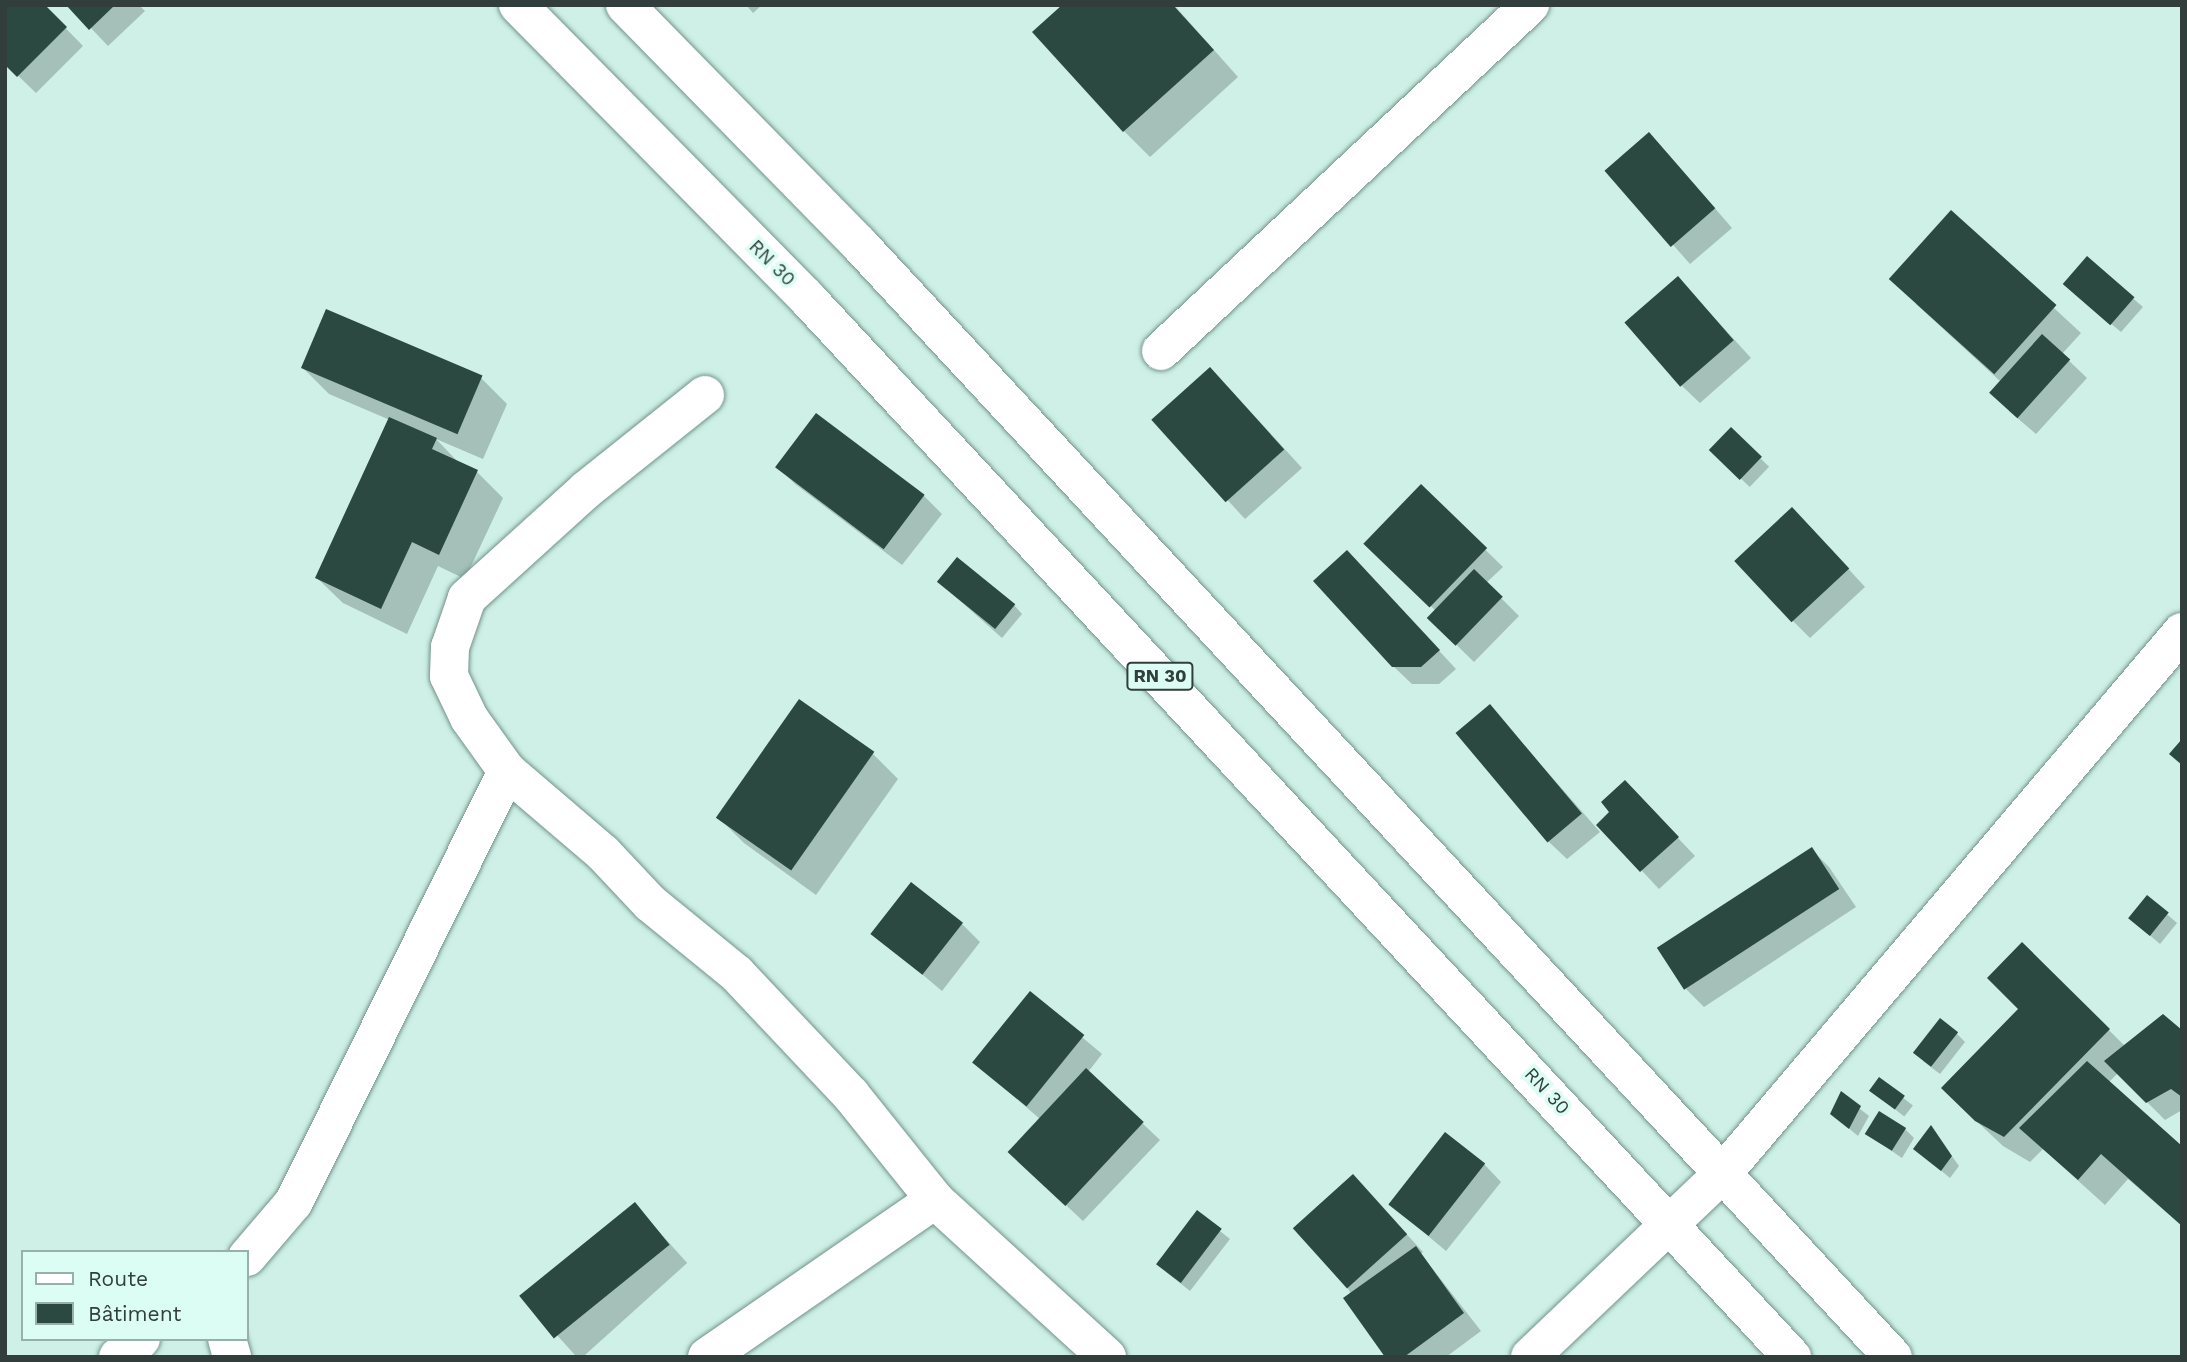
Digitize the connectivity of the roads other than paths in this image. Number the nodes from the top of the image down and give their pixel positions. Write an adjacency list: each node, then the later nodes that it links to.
1 (518, 5): 10 (street, RN 30 / RN 30)
2 (625, 5): 8 (street)
3 (1530, 5): 4 (street)
4 (1161, 351)
5 (705, 395): 7 (street)
6 (2182, 632): 8 (street)
7 (508, 771): 9 (street); 11 (street)
8 (1724, 1172): 10 (street); 18 (street)
9 (935, 1200): 14 (street); 15 (street)
10 (1669, 1223): 16 (street); 17 (street, RN 30 / RN 30)
11 (248, 1256)
12 (138, 1341): 13 (street)
13 (118, 1357)
14 (707, 1357)
15 (1107, 1357)
16 (1530, 1357)
17 (1792, 1357)
18 (1893, 1357)

